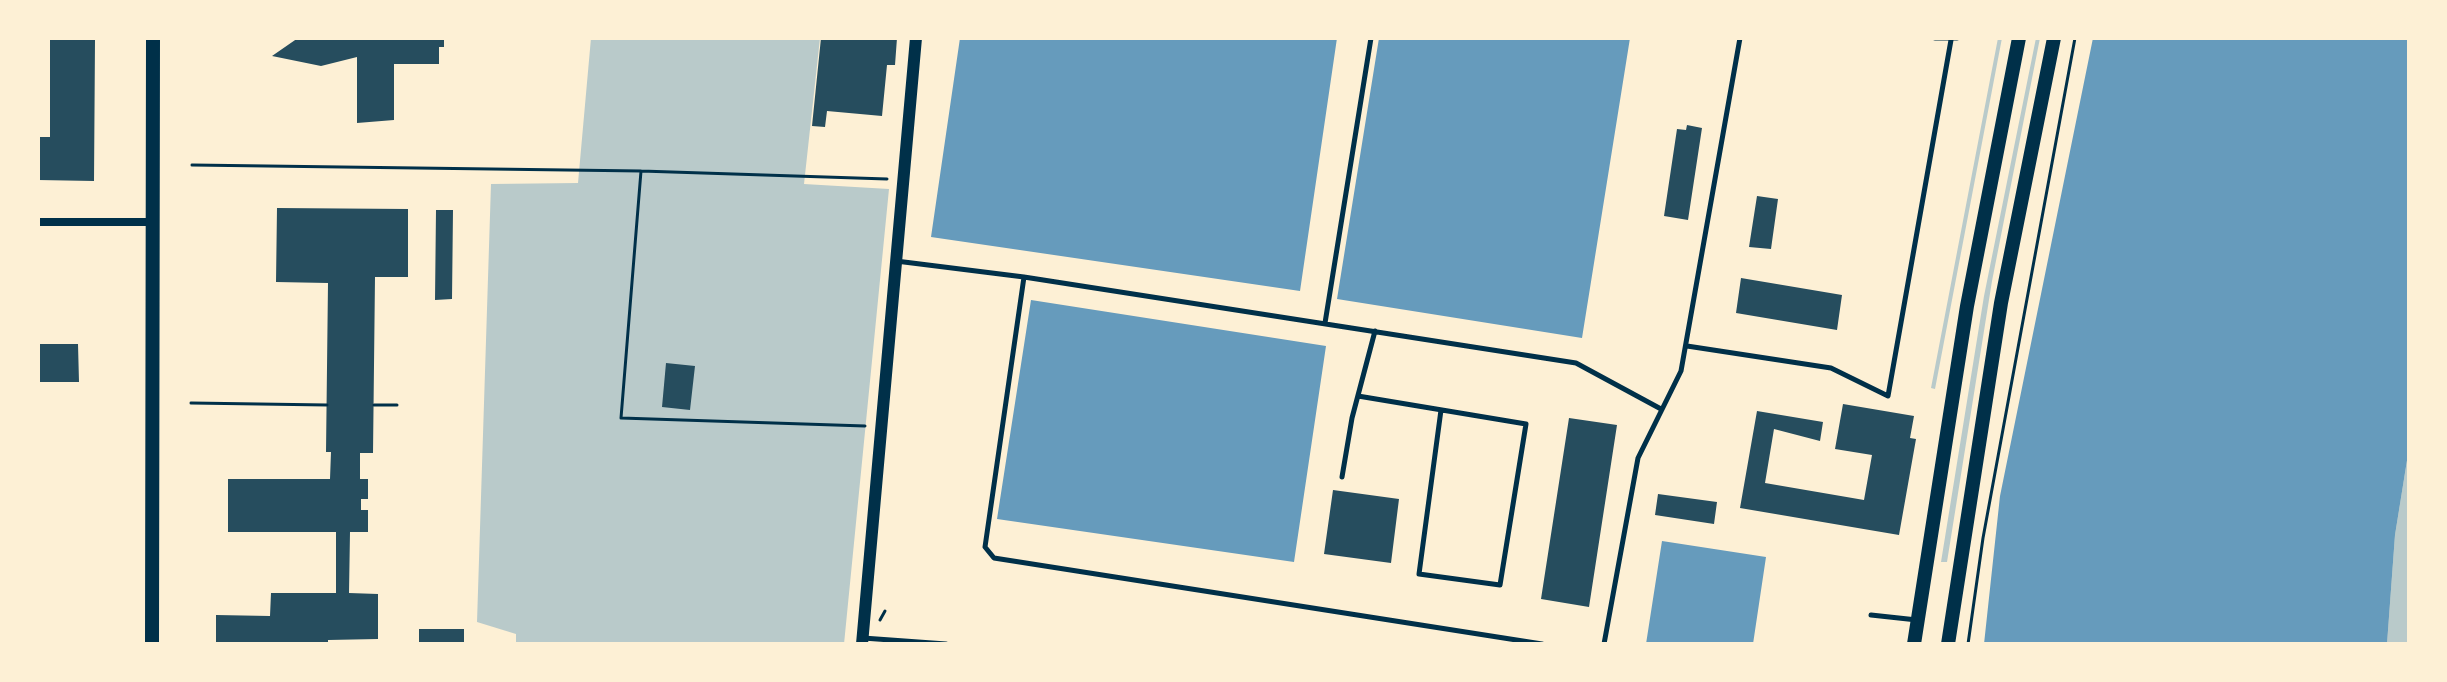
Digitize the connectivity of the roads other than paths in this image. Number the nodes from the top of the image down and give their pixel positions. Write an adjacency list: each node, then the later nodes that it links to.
1 (153, 38): 10 (main road)
2 (916, 38): 11 (street)
3 (1371, 38): 13 (lane)
4 (1740, 38): 15 (lane)
5 (1935, 38): 8 (lane)
6 (2019, 38): 21 (main road)
7 (2054, 38): 28 (main road)
8 (1954, 39): 15 (lane)
9 (38, 222): 10 (street)
10 (155, 222): 23 (main road)
11 (896, 260): 12 (lane); 22 (street)
12 (1024, 277): 13 (lane); 25 (lane)
13 (1325, 323): 14 (lane)
14 (1375, 331): 16 (lane); 17 (lane)
15 (1687, 346): 17 (lane)
16 (1358, 396): 18 (lane); 19 (lane)
17 (1661, 409): 26 (lane)
18 (1441, 410): 18 (lane)
19 (1342, 477)
20 (1871, 615): 21 (lane)
21 (1918, 620): 27 (main road)
22 (862, 641): 24 (lane)
23 (152, 644)
24 (946, 644)
25 (1542, 644)
26 (1604, 644)
27 (1914, 644)
28 (1948, 644)

